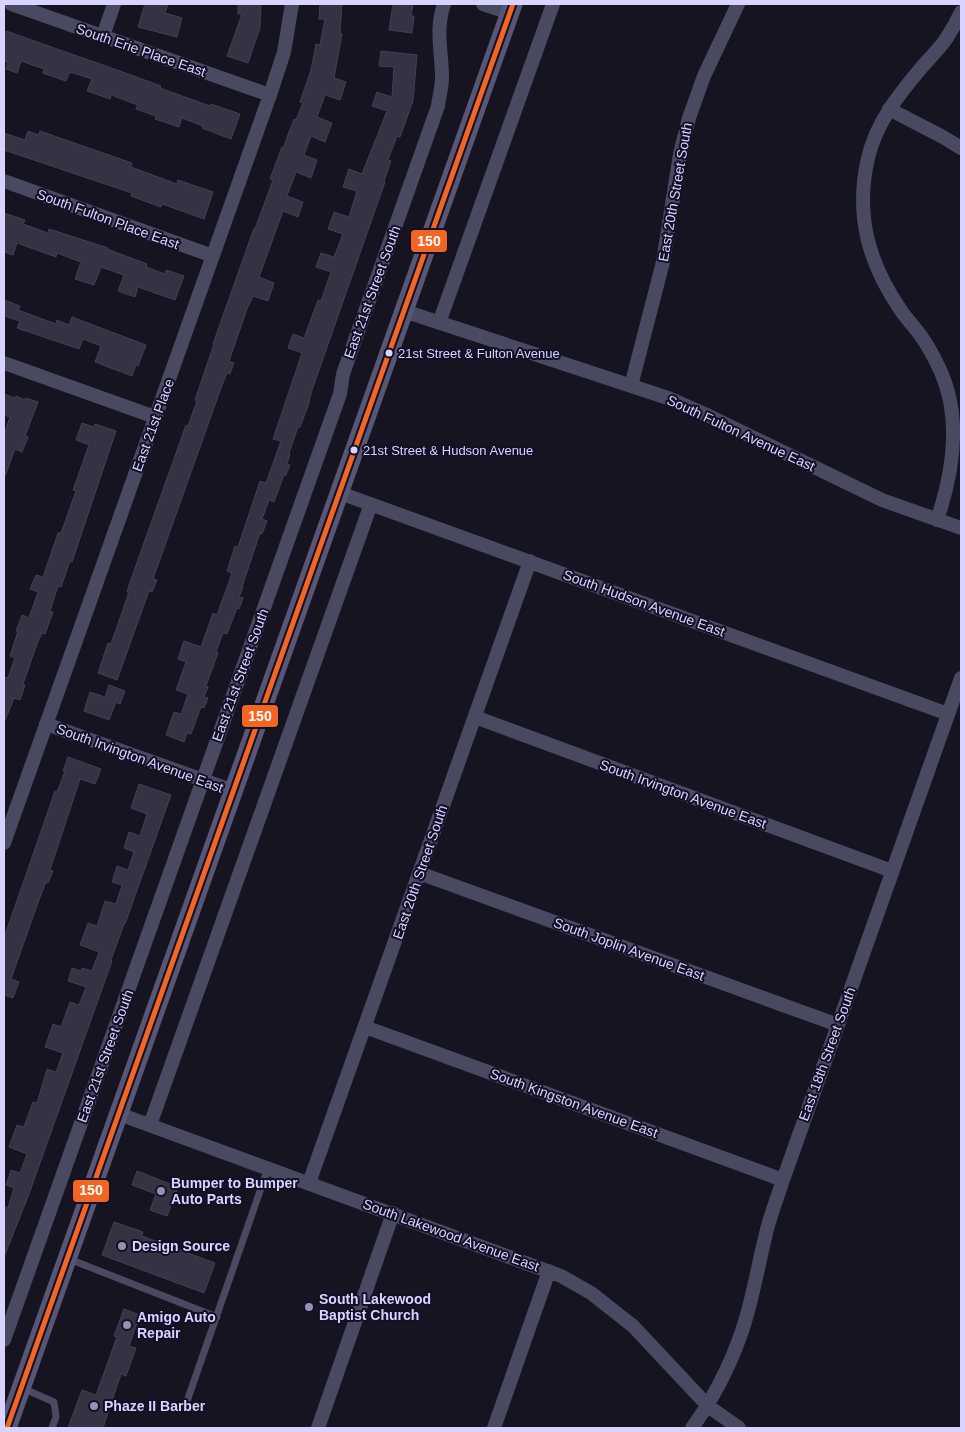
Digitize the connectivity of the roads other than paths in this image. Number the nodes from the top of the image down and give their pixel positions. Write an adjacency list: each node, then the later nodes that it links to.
1 (11, 4): 10 (street, South Erie Place East)
2 (114, 4): 10 (street)
3 (292, 4): 11 (street, East 21st Place)
4 (444, 4): 30 (street, East 21st Street South)
5 (483, 4): 8 (street)
6 (553, 4): 17 (street)
7 (738, 4): 19 (street, East 20th Street South)
8 (512, 8): 16 (main road)
9 (961, 12): 12 (street)
10 (103, 36): 11 (street, South Erie Place East)
11 (270, 95): 15 (street, East 21st Place)
12 (889, 109): 13 (street); 23 (street)
13 (961, 148)
14 (4, 181): 15 (street, South Fulton Place East)
15 (213, 256): 20 (street, East 21st Place)
16 (404, 311): 17 (street, South Fulton Avenue East); 21 (main road)
17 (439, 323): 19 (street, South Fulton Avenue East)
18 (4, 363): 20 (street)
19 (631, 386): 23 (street, South Fulton Avenue East)
20 (156, 417): 29 (street, East 21st Place)
21 (340, 492): 22 (street, South Hudson Avenue East); 31 (main road)
22 (371, 504): 25 (street, South Hudson Avenue East); 38 (street)
23 (937, 520): 24 (street, South Fulton Avenue East)
24 (961, 528)
25 (530, 561): 27 (street, South Hudson Avenue East); 28 (street, East 20th Street South)
26 (961, 678): 27 (street, East 18th Street South)
27 (948, 714): 33 (street, East 18th Street South)
28 (475, 717): 33 (street, South Irvington Avenue East); 34 (street, East 20th Street South)
29 (46, 724): 30 (street, South Irvington Avenue East); 32 (street, East 21st Place)
30 (203, 780): 31 (street, South Irvington Avenue East); 46 (street, East 21st Street South)
31 (234, 791): 37 (main road)
32 (4, 843)
33 (892, 870): 35 (street, East 18th Street South)
34 (419, 873): 35 (street, South Joplin Avenue East); 36 (street, East 20th Street South)
35 (838, 1025): 40 (street, East 18th Street South)
36 (365, 1027): 40 (street, South Kingston Avenue East); 41 (street, East 20th Street South)
37 (119, 1114): 38 (street, South Lakewood Avenue East); 43 (main road)
38 (150, 1125): 39 (street, South Lakewood Avenue East)
39 (268, 1168): 41 (street, South Lakewood Avenue East); 45 (lane)
40 (783, 1180): 48 (street, East 18th Street South)
41 (309, 1183): 42 (street, South Lakewood Avenue East)
42 (394, 1214): 44 (street, South Lakewood Avenue East); 52 (street)
43 (67, 1259): 45 (lane); 47 (main road)
44 (549, 1271): 48 (street, South Lakewood Avenue East); 53 (street)
45 (217, 1317): 49 (lane)
46 (4, 1340)
47 (22, 1388): 50 (main road); 51 (lane)
48 (708, 1406): 54 (street, East 18th Street South); 55 (street, South Lakewood Avenue East)
49 (184, 1407)
50 (7, 1428)
51 (52, 1428)
52 (318, 1428)
53 (494, 1428)
54 (692, 1428)
55 (739, 1428)

